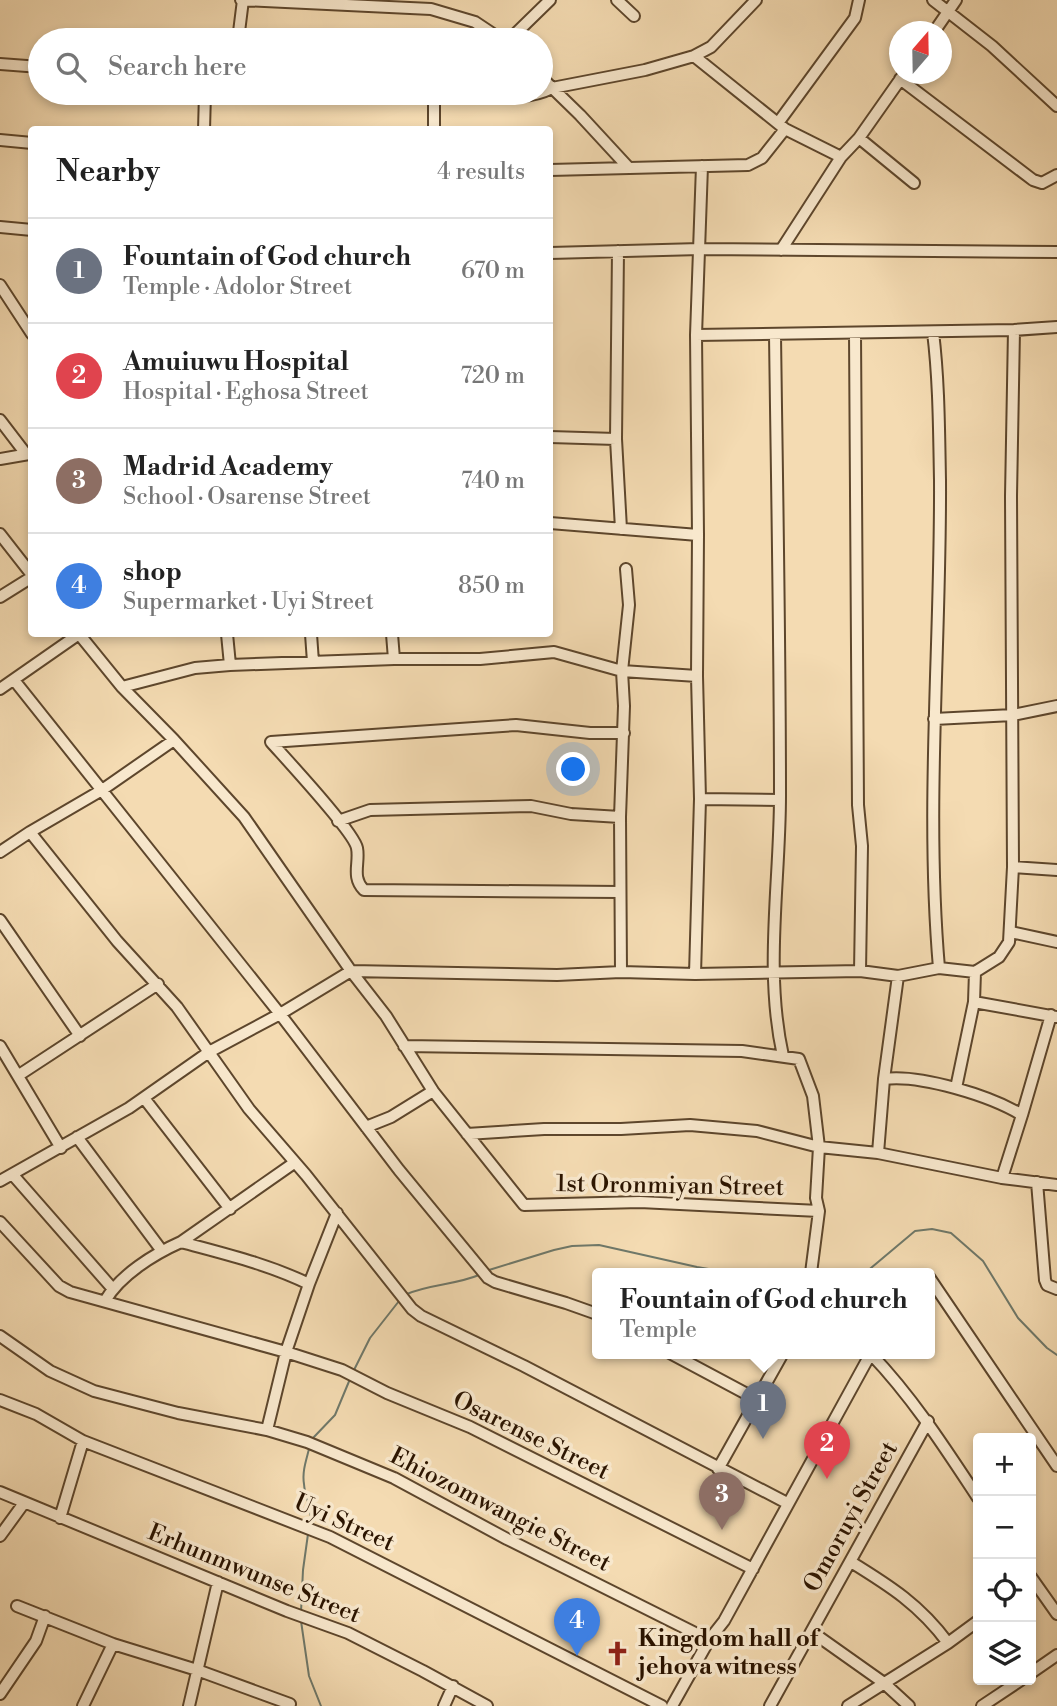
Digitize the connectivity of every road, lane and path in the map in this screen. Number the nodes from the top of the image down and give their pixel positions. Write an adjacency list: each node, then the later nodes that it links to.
1 (242, 0): 11 (street); 12 (street)
2 (550, 0): 13 (street)
3 (617, 0): 9 (street)
4 (756, 0): 14 (street)
5 (859, 0): 26 (street)
6 (933, 0): 8 (street)
7 (956, 0): 8 (street)
8 (948, 12): 10 (street); 23 (street)
9 (634, 16)
10 (942, 21)
11 (239, 28)
12 (484, 28)
13 (521, 28)
14 (694, 56): 19 (street); 26 (street)
15 (0, 64): 16 (street)
16 (28, 66)
17 (896, 84): 27 (street)
18 (912, 84): 34 (street)
19 (553, 89)
20 (553, 90): 32 (street)
21 (205, 105): 24 (street)
22 (435, 105): 25 (street)
23 (1057, 106)
24 (204, 126)
25 (434, 126)
26 (781, 126): 30 (street); 31 (street)
27 (859, 138): 30 (street); 35 (street)
28 (0, 140): 29 (street)
29 (28, 143)
30 (841, 157): 39 (street)
31 (702, 166): 32 (street); 38 (street)
32 (628, 167): 33 (street)
33 (553, 170)
34 (1057, 175)
35 (914, 183)
36 (0, 227): 37 (street)
37 (28, 230)
38 (699, 249): 39 (street); 40 (street); 50 (street)
39 (781, 250): 41 (street)
40 (618, 251): 42 (street); 53 (street)
41 (1057, 252)
42 (553, 253)
43 (0, 285): 45 (street)
44 (1057, 327): 46 (street)
45 (28, 328)
46 (1014, 330): 47 (street); 79 (street)
47 (933, 332): 48 (street); 80 (street)
48 (855, 333): 49 (street); 98 (street)
49 (775, 334): 50 (street); 85 (street)
50 (696, 335): 60 (street)
51 (0, 420): 54 (street)
52 (553, 437): 53 (street)
53 (616, 439): 58 (street)
54 (28, 453)
55 (28, 454): 56 (street)
56 (0, 459)
57 (553, 523): 58 (street)
58 (621, 529): 60 (street)
59 (0, 534): 62 (street)
60 (698, 535): 74 (street)
61 (626, 569): 73 (street)
62 (28, 571)
63 (28, 579): 64 (street)
64 (0, 597)
65 (75, 637): 75 (street)
66 (81, 637): 76 (street)
67 (227, 637): 72 (street)
68 (311, 637): 71 (street)
69 (392, 637): 70 (street)
70 (394, 659): 71 (street); 73 (street)
71 (313, 662): 72 (street)
72 (230, 665): 76 (street)
73 (622, 671): 74 (street); 81 (street)
74 (697, 676): 84 (street)
75 (14, 680): 77 (street); 83 (street)
76 (121, 687): 82 (street)
77 (0, 689)
78 (1057, 706): 79 (street)
79 (1013, 715): 80 (street); 90 (street)
80 (934, 719): 96 (street)
81 (624, 733): 86 (street); 87 (street)
82 (174, 740): 83 (street); 97 (street)
83 (102, 790): 88 (street); 106 (street)
84 (701, 799): 85 (street); 102 (street)
85 (780, 800): 101 (street)
86 (620, 817): 87 (street); 92 (street)
87 (338, 821): 92 (street)
88 (30, 832): 89 (street); 104 (street)
89 (2, 847)
90 (1013, 867): 91 (street); 94 (street)
91 (1057, 870)
92 (620, 892): 99 (street)
93 (0, 920): 108 (street)
94 (1011, 932): 95 (street); 100 (street)
95 (1057, 942)
96 (939, 968): 100 (street); 103 (street)
97 (351, 971): 99 (street); 106 (street); 110 (street)
98 (860, 971): 101 (street); 103 (street)
99 (621, 972): 102 (street)
100 (975, 972): 105 (street)
101 (774, 973): 102 (street); 112 (street)
102 (695, 974)
103 (898, 976): 114 (street)
104 (158, 984): 108 (street); 111 (street)
105 (974, 1002): 107 (street); 115 (street)
106 (280, 1014): 111 (street); 119 (street)
107 (1054, 1016): 118 (street)
108 (80, 1036): 113 (street)
109 (0, 1046): 113 (street)
110 (404, 1046): 112 (street); 116 (street)
111 (209, 1052): 117 (street); 125 (street)
112 (783, 1056): 123 (street)
113 (19, 1075): 122 (street)
114 (884, 1079): 115 (street); 124 (street)
115 (956, 1088): 118 (street)
116 (433, 1091): 119 (street); 120 (street)
117 (144, 1098): 121 (street); 131 (street)
118 (1022, 1115): 127 (street)
119 (366, 1126): 143 (street)
120 (467, 1135): 123 (street); 132 (street, 1st Oronmiyan Street)
121 (77, 1137): 122 (street); 136 (street)
122 (61, 1147): 126 (street)
123 (819, 1147): 124 (street); 132 (street)
124 (877, 1153): 127 (street)
125 (294, 1163): 131 (street); 133 (street)
126 (13, 1175): 128 (street); 140 (street)
127 (1002, 1178): 129 (street)
128 (0, 1181)
129 (1037, 1182): 130 (street); 141 (street)
130 (1057, 1185)
131 (230, 1209): 135 (street)
132 (819, 1211): 137 (street)
133 (337, 1213): 138 (street); 156 (street)
134 (0, 1222): 142 (street, Osarense Street)
135 (181, 1242): 136 (street); 138 (street)
136 (162, 1251): 140 (street)
137 (812, 1268)
138 (309, 1284): 145 (street)
139 (935, 1286): 155 (street)
140 (112, 1288): 142 (street)
141 (1057, 1289)
142 (105, 1301): 145 (street, Osarense Street)
143 (592, 1312)
144 (0, 1336): 153 (street, Ehiozomwangie Street)
145 (286, 1352): 153 (street); 164 (street, Osarense Street)
146 (681, 1359): 151 (street)
147 (780, 1359): 151 (street)
148 (868, 1359): 160 (street)
149 (877, 1359): 152 (street)
150 (0, 1400): 154 (street, Uyi Street)
151 (758, 1400): 156 (street)
152 (928, 1421): 158 (street); 163 (street, Omoruyi Street)
153 (267, 1430): 172 (street, Ehiozomwangie Street)
154 (83, 1441): 161 (street); 188 (street, Uyi Street)
155 (1057, 1466)
156 (718, 1469): 160 (street)
157 (0, 1492): 159 (street, Erhunmwunse Street)
158 (977, 1496)
159 (24, 1503): 161 (street, Erhunmwunse Street); 162 (street)
160 (787, 1503): 164 (street)
161 (60, 1518): 165 (street, Erhunmwunse Street)
162 (0, 1536)
163 (850, 1562): 171 (street, Omoruyi Street); 173 (street)
164 (753, 1569): 172 (street)
165 (218, 1583): 176 (street); 180 (street, Erhunmwunse Street)
166 (1036, 1585): 168 (street)
167 (17, 1606): 169 (street)
168 (1057, 1614)
169 (45, 1616): 174 (street); 181 (street)
170 (977, 1622): 173 (street)
171 (812, 1632): 178 (street); 183 (street, Omoruyi Street)
172 (709, 1640): 189 (street)
173 (948, 1643): 178 (street)
174 (113, 1644): 176 (street); 184 (street)
175 (1057, 1655): 177 (street)
176 (197, 1670): 182 (street); 185 (street)
177 (1036, 1670)
178 (884, 1683): 190 (street); 191 (street)
179 (1014, 1685): 192 (street)
180 (453, 1686): 186 (street); 187 (street, Erhunmwunse Street)
181 (0, 1694)
182 (290, 1704)
183 (776, 1704)
184 (83, 1706)
185 (189, 1706)
186 (444, 1706)
187 (487, 1706)
188 (662, 1706)
189 (672, 1706)
190 (848, 1706)
191 (909, 1706)
192 (982, 1706)

